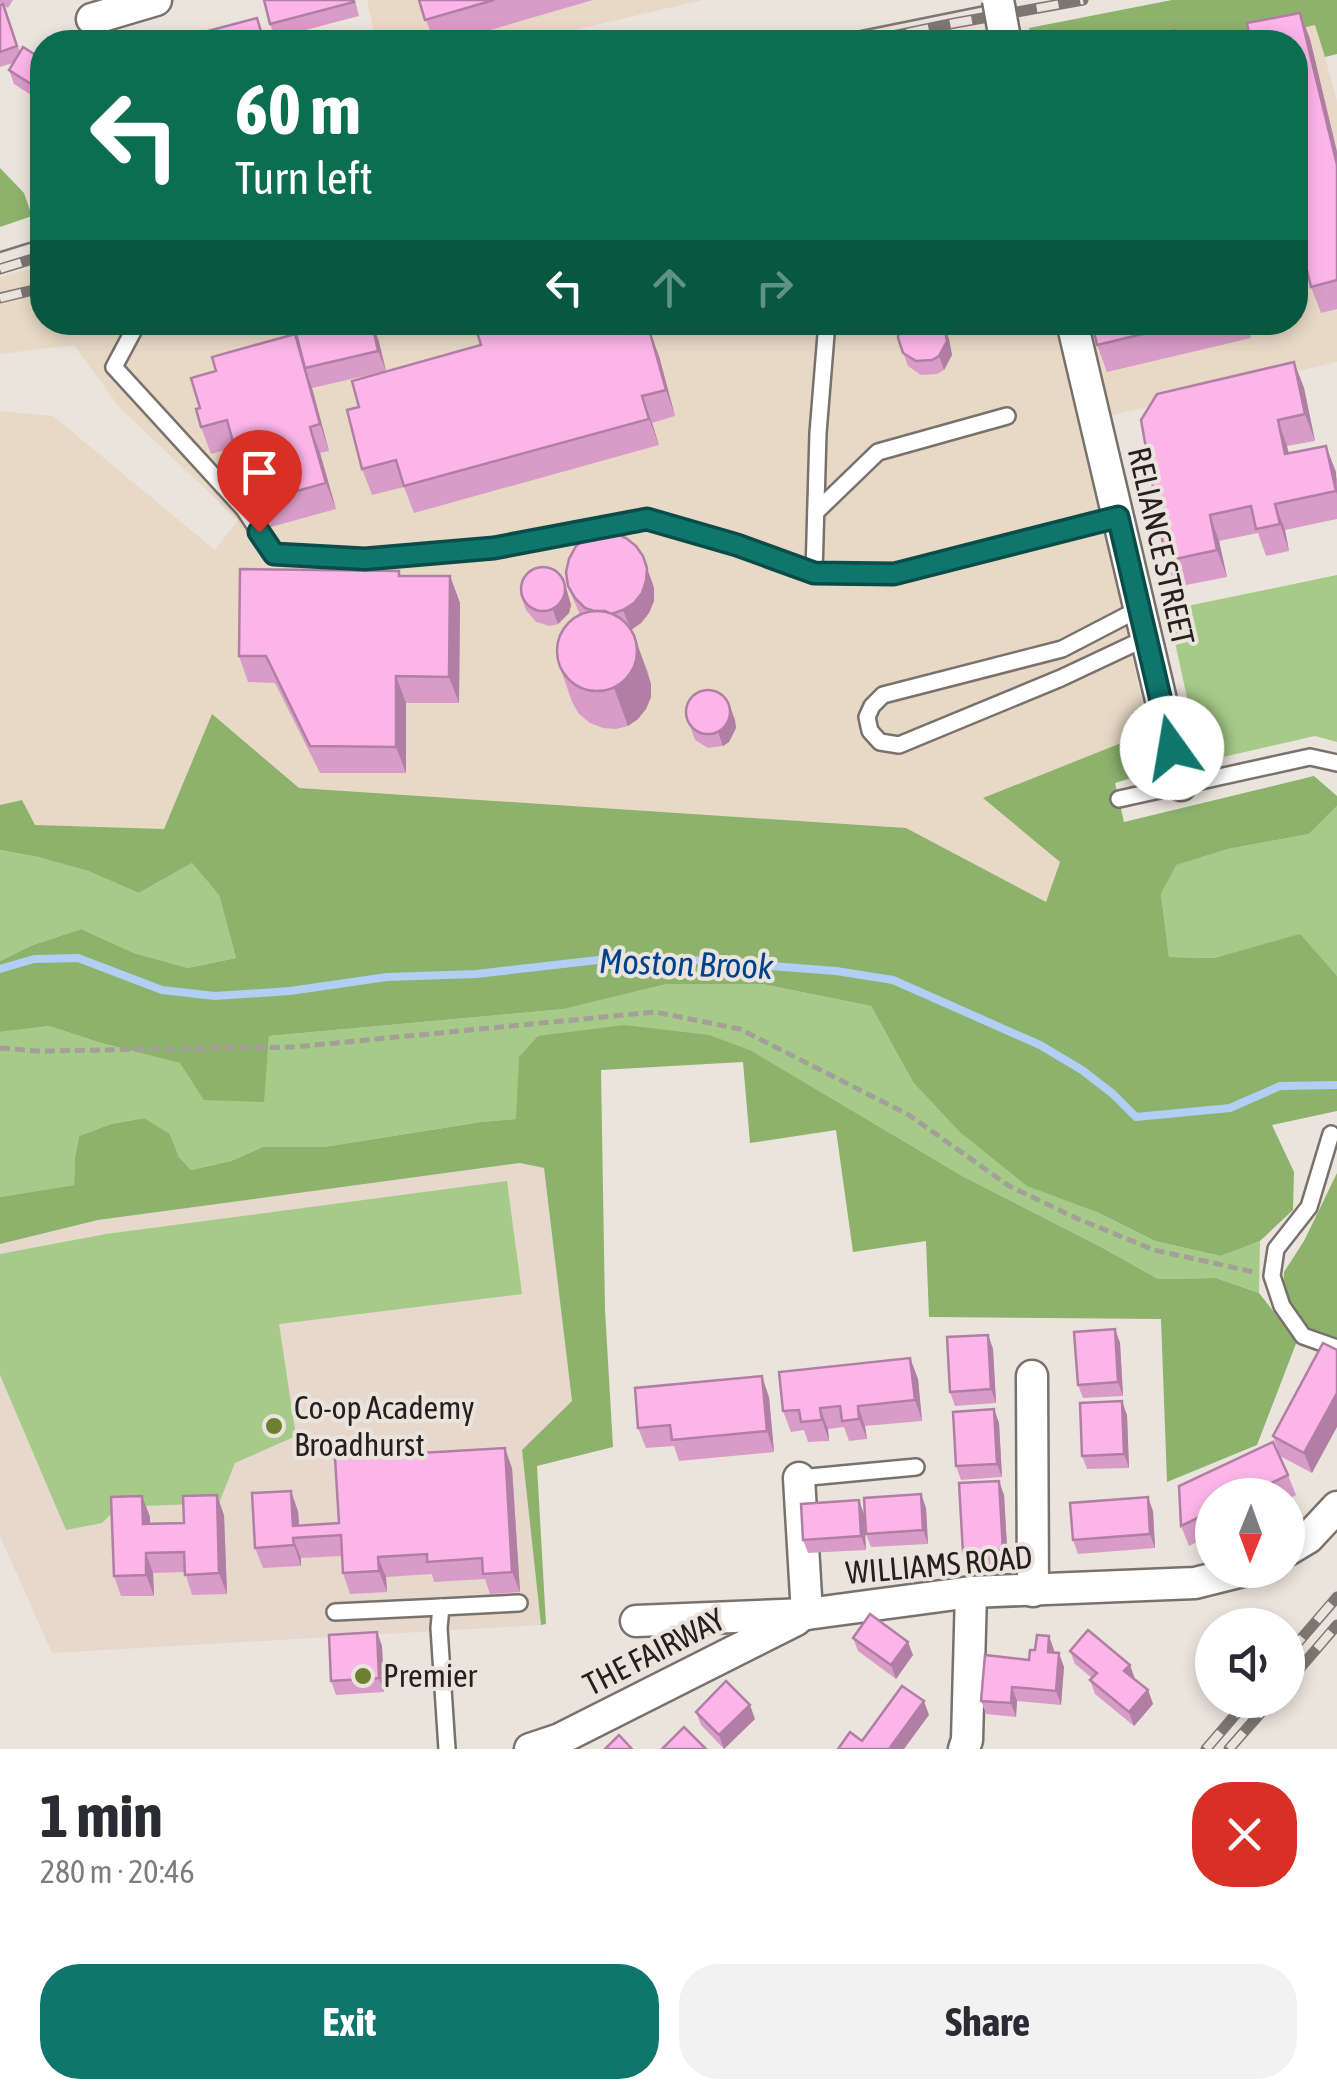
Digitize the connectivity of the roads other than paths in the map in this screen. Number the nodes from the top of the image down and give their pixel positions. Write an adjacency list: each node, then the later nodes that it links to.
1 (156, 0): 3 (street)
2 (998, 0): 4 (street, bridge)
3 (92, 18)
4 (1003, 30)
5 (131, 335): 11 (lane)
6 (827, 335): 9 (lane)
7 (1075, 335): 10 (street, RELIANCE STREET)
8 (1007, 416): 9 (lane)
9 (816, 512): 11 (lane)
10 (1118, 517): 11 (lane); 12 (street, RELIANCE STREET)
11 (814, 573)
12 (1143, 623): 12 (lane); 14 (street, RELIANCE STREET)
13 (1337, 762): 14 (lane)
14 (1181, 785): 15 (lane)
15 (1119, 799)
16 (1331, 1134): 17 (lane)
17 (1337, 1348)
18 (1032, 1376): 24 (street)
19 (916, 1466): 20 (lane)
20 (799, 1478): 29 (street)
21 (1337, 1506): 22 (street)
22 (1305, 1540)
23 (1195, 1583): 24 (street, WILLIAMS ROAD)
24 (1033, 1591): 25 (street, WILLIAMS ROAD)
25 (972, 1592): 29 (street, WILLIAMS ROAD); 31 (street)
26 (520, 1603): 27 (lane)
27 (440, 1607): 28 (lane); 32 (lane)
28 (335, 1612)
29 (807, 1614): 30 (street, WILLIAMS ROAD); 33 (street, THE FAIRWAY)
30 (636, 1621)
31 (973, 1746)
32 (447, 1749)
33 (530, 1749)

